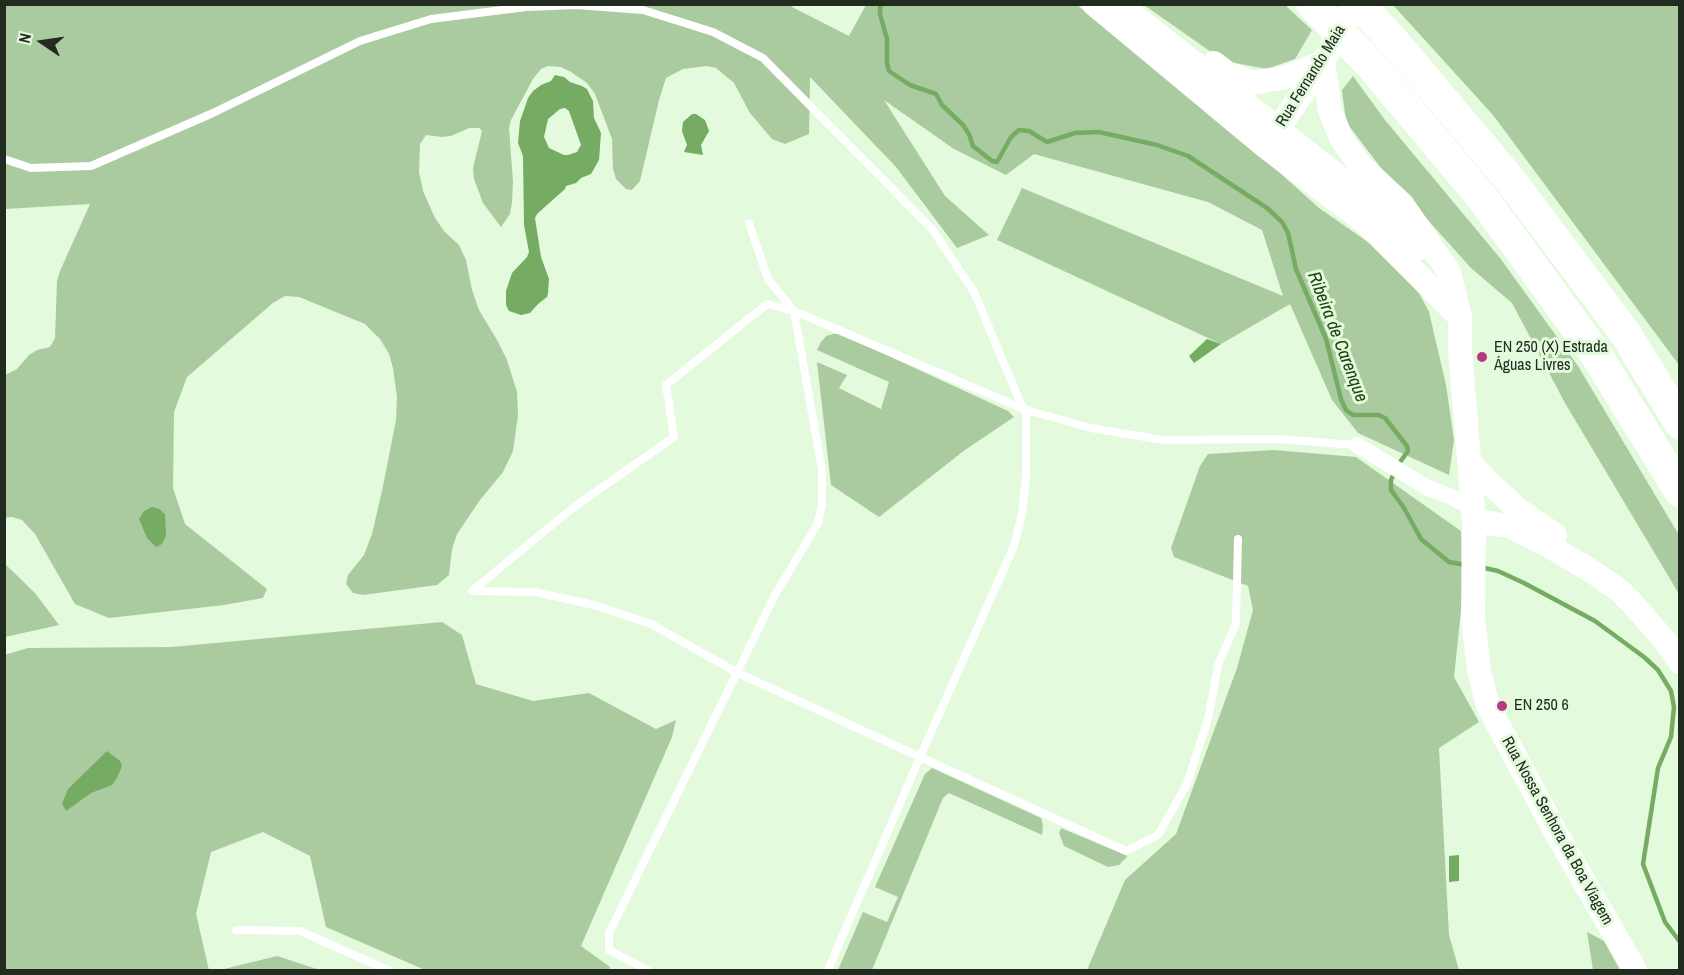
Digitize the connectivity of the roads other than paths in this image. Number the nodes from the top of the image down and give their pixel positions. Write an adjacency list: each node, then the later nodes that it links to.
1 (1094, 4): 7 (main road)
2 (1119, 4): 7 (main road)
3 (1134, 4): 6 (main road)
4 (1312, 4): 16 (highway)
5 (1357, 4): 6 (main road, Rua Fernando Maia); 13 (highway)
6 (1323, 62): 7 (main road, Rua Fernando Maia); 11 (main road)
7 (1273, 138): 11 (main road)
8 (4, 159): 12 (lane)
9 (749, 223): 10 (lane)
10 (794, 311): 12 (lane); 22 (lane); 22 (lane)
11 (1460, 316): 15 (main road, Rua Nossa Senhora da Boa Viagem)
12 (1026, 410): 14 (lane); 23 (lane)
13 (1680, 423)
14 (1357, 445): 18 (street)
15 (1470, 462): 17 (main road); 18 (main road, Rua Nossa Senhora da Boa Viagem)
16 (1680, 491)
17 (1507, 499): 18 (main road); 20 (main road)
18 (1473, 509): 20 (main road); 28 (main road, Rua Nossa Senhora da Boa Viagem)
19 (1238, 539): 23 (lane)
20 (1633, 604): 21 (main road)
21 (1680, 662)
22 (738, 673): 23 (lane); 26 (lane)
23 (920, 757): 27 (lane)
24 (236, 930): 25 (lane)
25 (388, 970)
26 (647, 970)
27 (828, 970)
28 (1635, 970)

